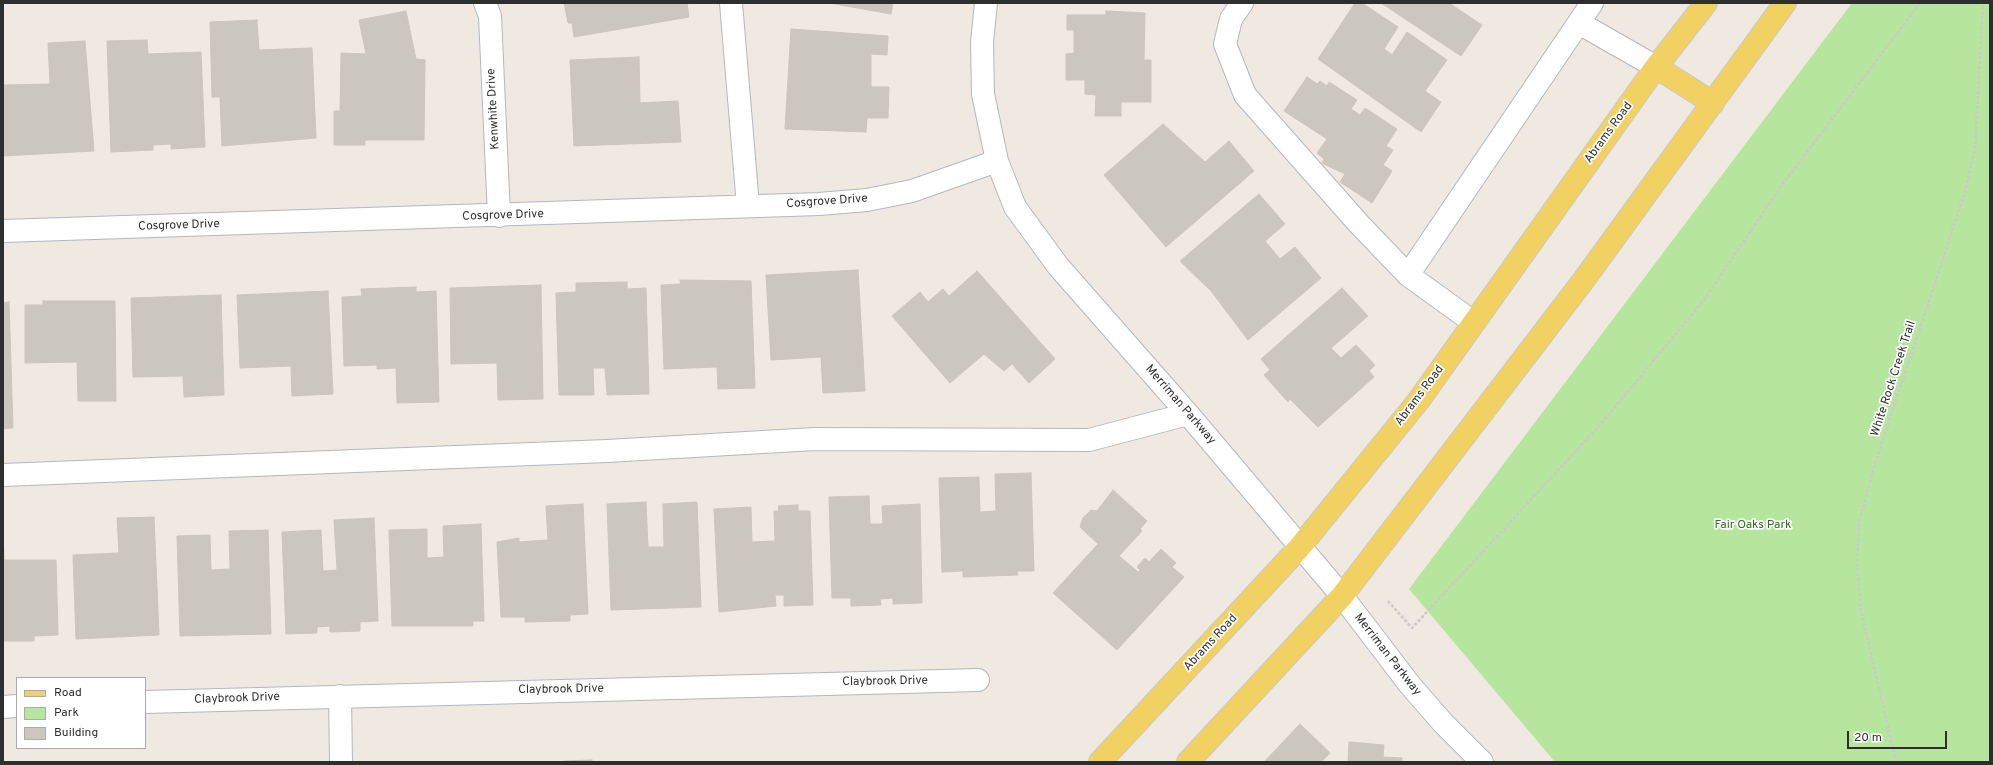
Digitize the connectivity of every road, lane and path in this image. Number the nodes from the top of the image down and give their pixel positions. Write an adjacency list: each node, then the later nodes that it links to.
1 (485, 3): 15 (street, Kenwhite Drive)
2 (730, 3): 14 (street)
3 (986, 3): 13 (street, Merriman Parkway)
4 (1242, 3): 17 (street)
5 (1592, 3): 10 (street)
6 (1706, 3): 11 (main road, Abrams Road)
7 (1785, 3): 12 (main road)
8 (1920, 3): 23 (path)
9 (1983, 3): 33 (path, White Rock Creek Trail)
10 (1579, 23): 11 (street); 17 (street)
11 (1656, 67): 12 (main road); 18 (main road, Abrams Road)
12 (1713, 103): 22 (main road)
13 (997, 161): 14 (street, Cosgrove Drive); 19 (street, Merriman Parkway)
14 (748, 206): 15 (street, Cosgrove Drive)
15 (499, 216): 16 (street, Cosgrove Drive)
16 (3, 231)
17 (1408, 275): 18 (street)
18 (1473, 322): 21 (main road, Abrams Road)
19 (1188, 414): 20 (street); 21 (street, Merriman Parkway)
20 (3, 475)
21 (1299, 548): 22 (street, Merriman Parkway); 30 (main road, Abrams Road)
22 (1342, 596): 31 (main road); 32 (street, Merriman Parkway)
23 (1388, 602)
24 (978, 680): 25 (street, Claybrook Drive)
25 (340, 696): 26 (street, Claybrook Drive); 29 (street)
26 (146, 702)
27 (3, 706): 28 (street)
28 (16, 706)
29 (341, 762)
30 (1100, 762)
31 (1188, 762)
32 (1482, 762)
33 (1896, 762)

